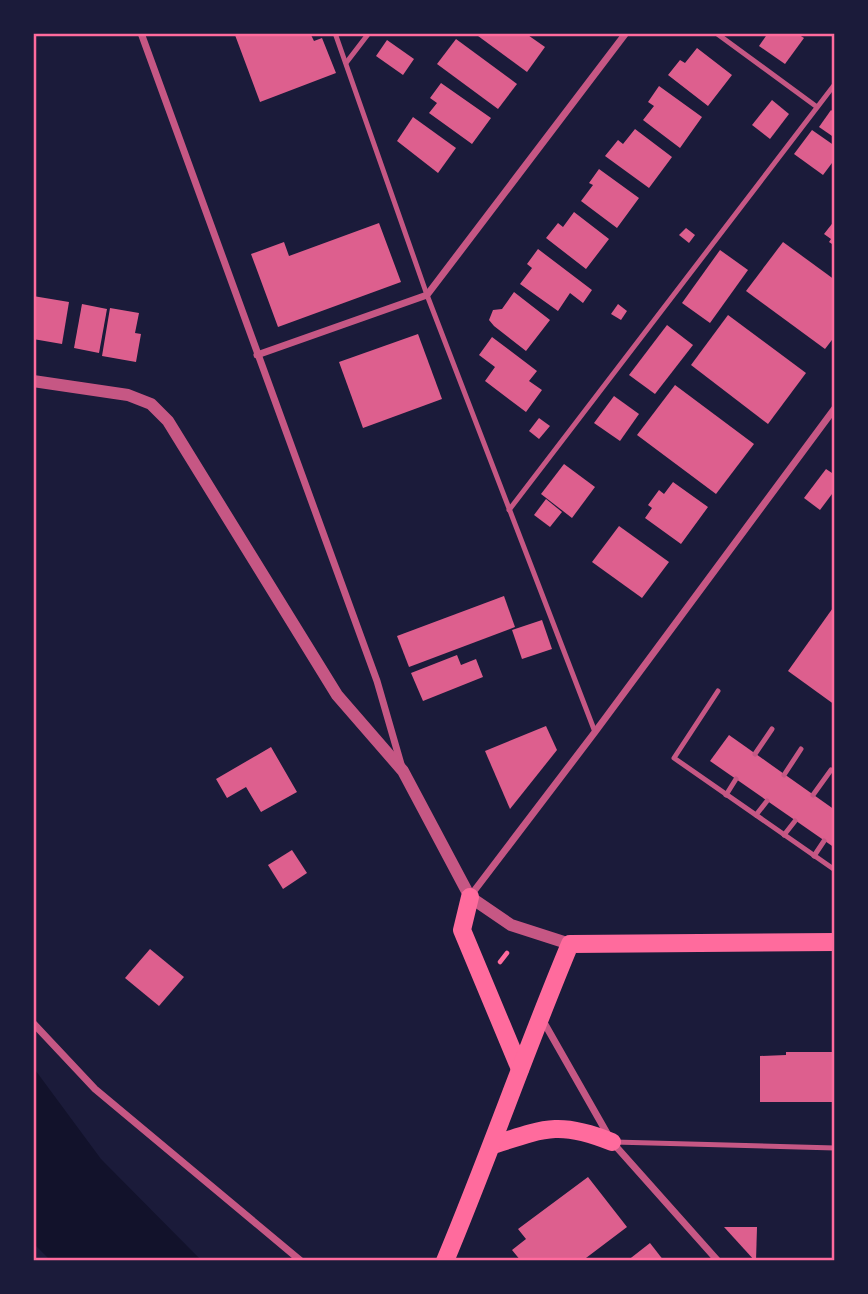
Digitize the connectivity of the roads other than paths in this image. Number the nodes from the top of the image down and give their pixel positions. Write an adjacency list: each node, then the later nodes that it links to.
1 (141, 33): 10 (street)
2 (335, 33): 6 (lane)
3 (369, 33): 6 (lane)
4 (626, 33): 9 (street)
5 (716, 33): 8 (lane)
6 (346, 63): 9 (lane)
7 (835, 84): 8 (lane)
8 (817, 107): 13 (lane)
9 (427, 295): 10 (street); 13 (lane)
10 (257, 355): 20 (street)
11 (33, 381): 20 (street)
12 (835, 408): 16 (street)
13 (509, 510): 16 (lane)
14 (718, 691): 23 (lane)
15 (772, 729): 18 (lane)
16 (596, 732): 32 (street)
17 (801, 749): 21 (lane)
18 (755, 754)
19 (831, 770): 24 (lane)
20 (403, 771): 32 (street)
21 (784, 775)
22 (736, 779): 23 (lane)
23 (726, 795): 26 (lane)
24 (813, 795)
25 (767, 801): 26 (lane)
26 (756, 815): 28 (lane)
27 (795, 821): 28 (lane)
28 (784, 835): 30 (lane)
29 (824, 841): 30 (lane)
30 (814, 856): 31 (lane)
31 (835, 870)
32 (470, 897): 34 (street); 37 (main road)
33 (835, 942): 34 (main road)
34 (570, 944): 35 (main road)
35 (540, 1016): 37 (main road); 38 (street)
36 (33, 1023): 41 (street)
37 (520, 1069): 39 (main road)
38 (612, 1142): 39 (main road); 40 (lane); 43 (street)
39 (493, 1145): 42 (main road)
40 (835, 1148)
41 (301, 1261)
42 (445, 1261)
43 (718, 1261)

